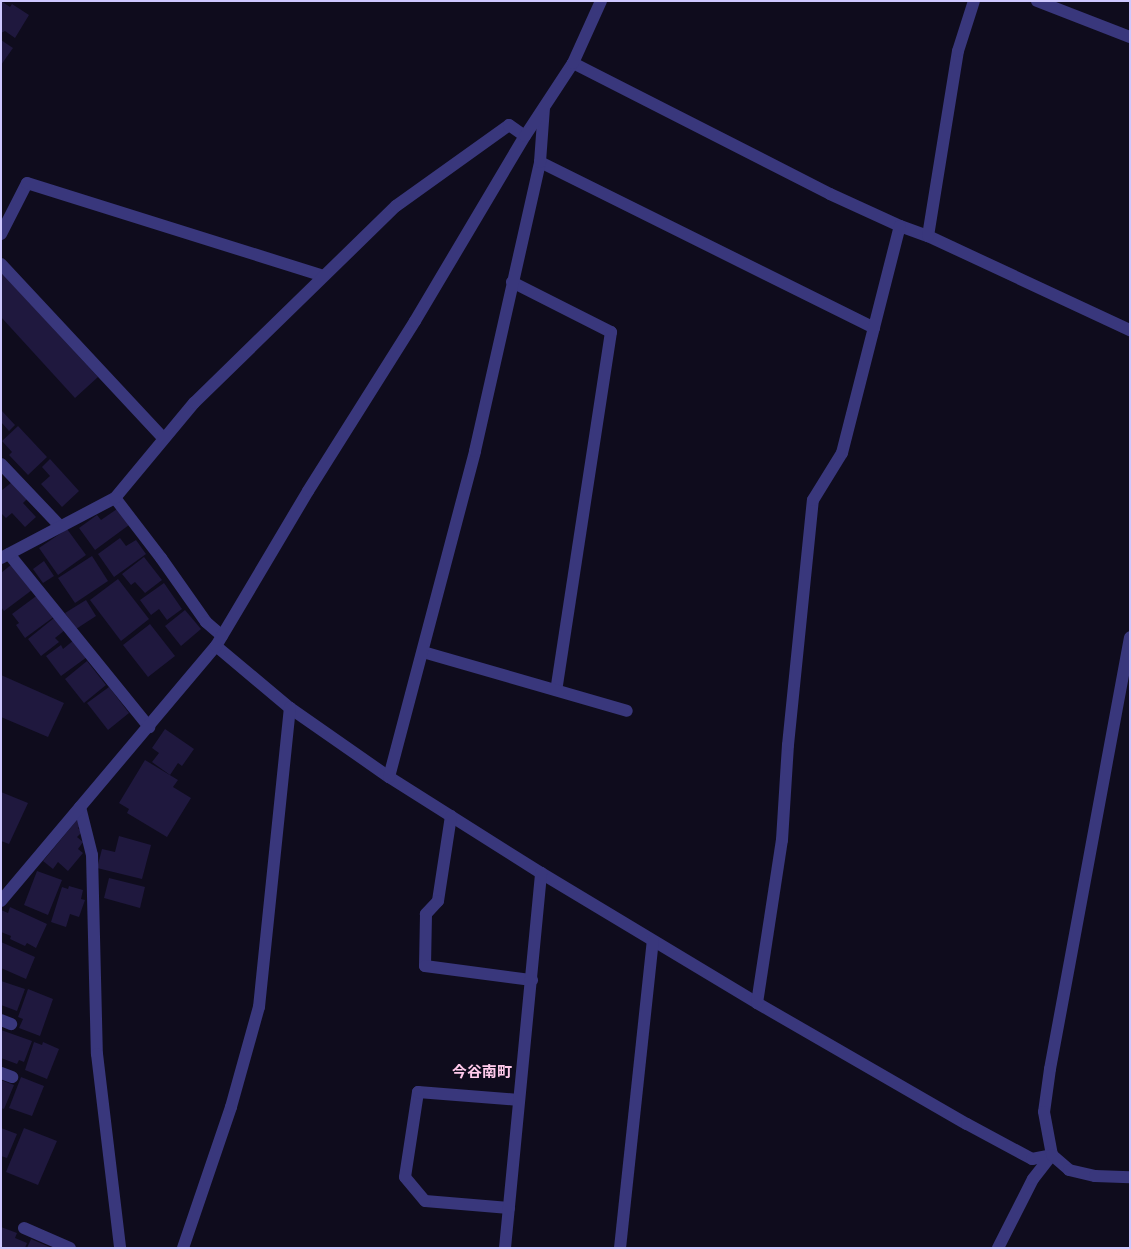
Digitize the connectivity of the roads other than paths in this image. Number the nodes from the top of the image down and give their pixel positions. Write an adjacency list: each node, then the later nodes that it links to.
1 (601, 1): 5 (street)
2 (974, 1): 11 (street)
3 (1037, 1): 4 (street)
4 (1130, 37)
5 (573, 63): 6 (street); 9 (street)
6 (544, 108): 7 (street); 8 (street)
7 (525, 136): 13 (street); 23 (street)
8 (540, 162): 14 (street); 15 (street)
9 (900, 226): 11 (street); 15 (street)
10 (1, 234): 13 (street)
11 (928, 236): 16 (street)
12 (1, 264): 17 (street)
13 (323, 276): 17 (street)
14 (512, 282): 24 (street); 26 (street)
15 (874, 328): 37 (street)
16 (1130, 330)
17 (163, 438): 19 (street)
18 (1, 464): 20 (street)
19 (115, 498): 20 (street); 23 (street)
20 (60, 526): 21 (street)
21 (5, 556): 29 (street)
22 (1130, 637): 25 (street)
23 (219, 641): 27 (street); 29 (street)
24 (423, 652): 26 (street); 30 (street)
25 (1126, 676): 39 (street)
26 (556, 690): 28 (street)
27 (290, 708): 30 (street); 45 (street)
28 (627, 711)
29 (149, 726): 31 (street)
30 (389, 777): 32 (street)
31 (80, 807): 34 (street); 44 (street)
32 (451, 816): 33 (street); 36 (street)
33 (541, 873): 35 (street); 36 (street)
34 (1, 901)
35 (653, 941): 37 (street); 47 (street)
36 (532, 980): 38 (street)
37 (757, 1003): 39 (street)
38 (519, 1100): 41 (street); 41 (street)
39 (1052, 1155): 40 (street); 48 (street)
40 (1130, 1177)
41 (509, 1208): 46 (street)
42 (24, 1228): 43 (street)
43 (70, 1248)
44 (120, 1248)
45 (182, 1248)
46 (505, 1248)
47 (620, 1248)
48 (998, 1248)

